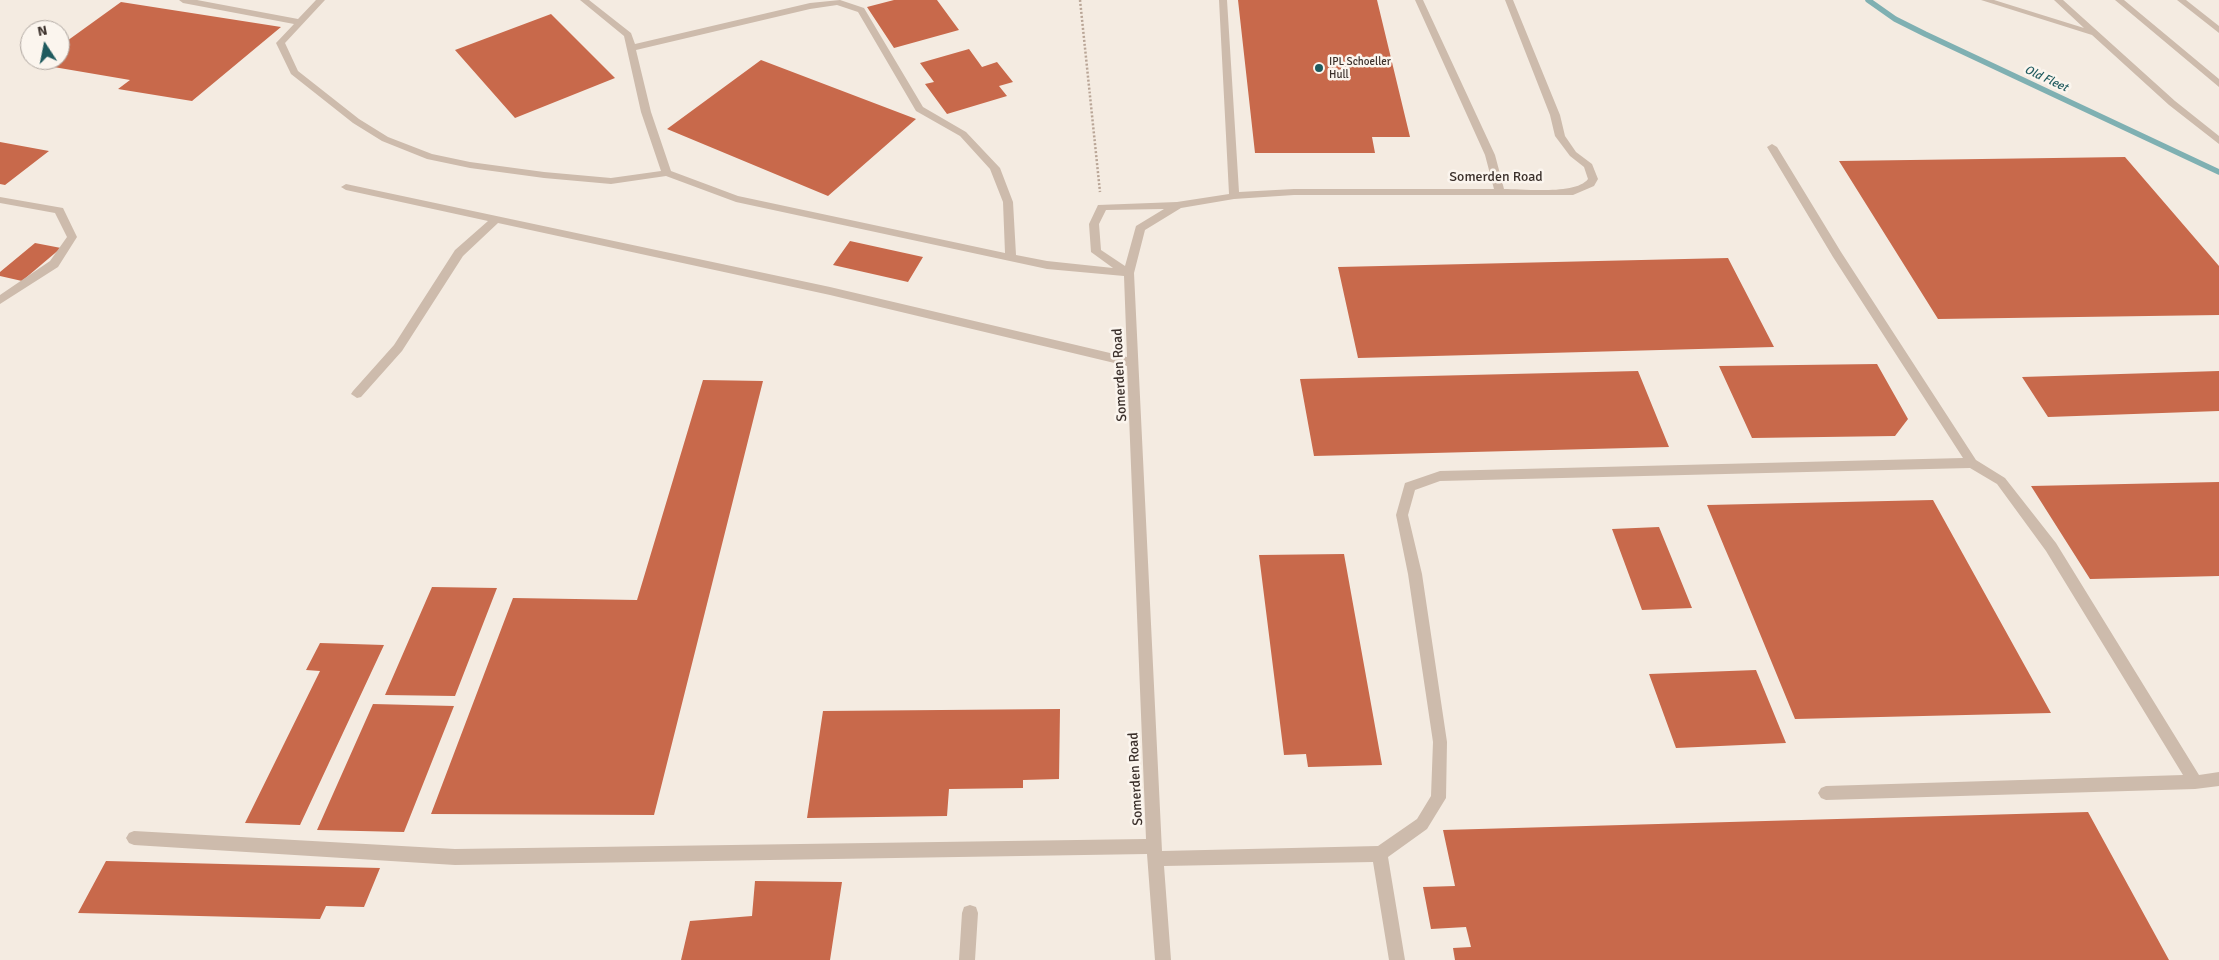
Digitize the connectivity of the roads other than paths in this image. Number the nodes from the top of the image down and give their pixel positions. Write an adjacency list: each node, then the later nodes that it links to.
1 (183, 0): 11 (street)
2 (321, 0): 11 (street)
3 (584, 0): 14 (street)
4 (1223, 0): 21 (street)
5 (1419, 0): 20 (street)
6 (1509, 0): 20 (street, Somerden Road)
7 (1985, 0): 13 (street)
8 (2058, 0): 13 (street)
9 (2119, 0): 15 (street)
10 (2181, 0): 12 (street)
11 (299, 22): 18 (street)
12 (2219, 30)
13 (2096, 35): 16 (street)
14 (631, 48): 18 (street); 25 (street)
15 (2219, 84)
16 (2219, 141)
17 (1772, 147): 30 (street)
18 (667, 173): 25 (street)
19 (346, 187): 24 (street)
20 (1500, 193): 21 (street, Somerden Road)
21 (1234, 196): 23 (street, Somerden Road)
22 (0, 200): 27 (street)
23 (1178, 205): 26 (street, Somerden Road); 26 (street)
24 (496, 219): 28 (street); 29 (street)
25 (1011, 258): 26 (street)
26 (1129, 274): 28 (street, Somerden Road)
27 (0, 300)
28 (1134, 363): 35 (street, Somerden Road)
29 (358, 394)
30 (1972, 463): 32 (street); 36 (street)
31 (2219, 780): 32 (street)
32 (2194, 782): 33 (street)
33 (1826, 793)
34 (134, 838): 35 (street)
35 (1155, 852): 36 (street); 39 (street, Somerden Road)
36 (1380, 854): 40 (street)
37 (970, 913): 38 (street)
38 (967, 960)
39 (1163, 960)
40 (1397, 960)

